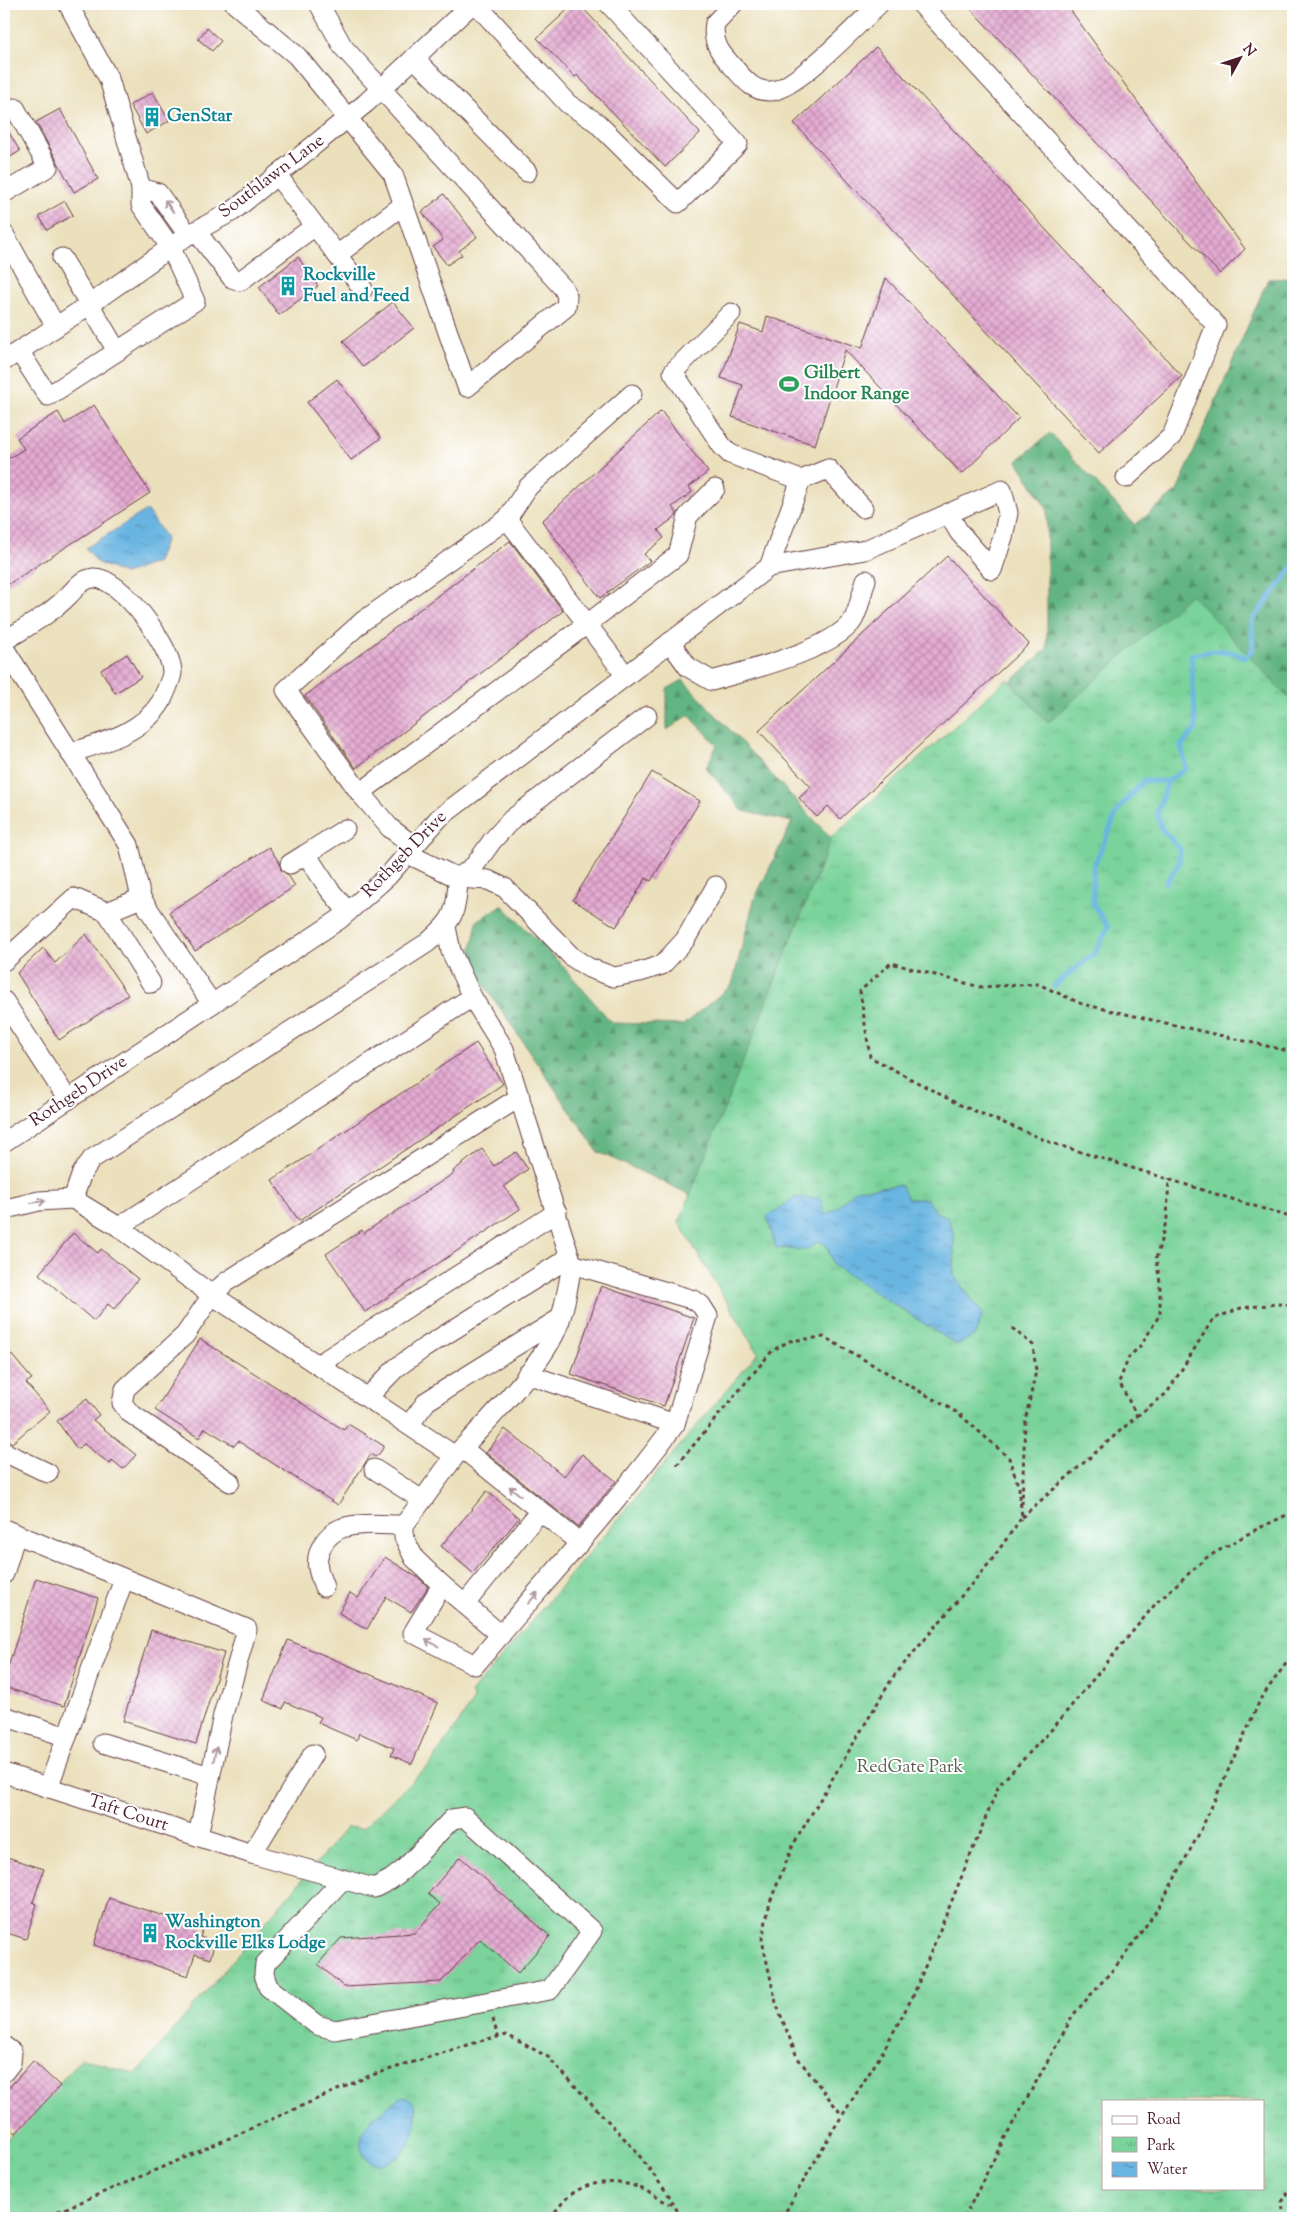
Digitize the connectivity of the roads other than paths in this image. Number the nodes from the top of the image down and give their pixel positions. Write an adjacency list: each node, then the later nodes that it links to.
1 (68, 4): 15 (street)
2 (235, 4): 12 (street)
3 (320, 4): 10 (street)
4 (474, 4): 5 (street); 9 (street, Southlawn Lane)
5 (609, 4)
6 (733, 4): 7 (street)
7 (879, 4)
8 (921, 4): 31 (street)
9 (414, 58): 10 (street, Southlawn Lane); 13 (street)
10 (381, 89): 12 (street, Southlawn Lane); 17 (street)
11 (15, 108): 16 (street)
12 (348, 118): 14 (street, Southlawn Lane); 17 (street)
13 (526, 172)
14 (277, 175): 18 (street); 19 (street, Southlawn Lane)
15 (141, 188): 19 (street, one-way to 15); 21 (street)
16 (4, 193)
17 (403, 205): 22 (street)
18 (315, 226): 19 (street); 22 (street)
19 (192, 233): 21 (street, Southlawn Lane)
20 (4, 234): 27 (street)
21 (171, 248): 25 (street, Southlawn Lane); 28 (street)
22 (337, 255): 24 (street)
23 (62, 258): 25 (street)
24 (363, 289)
25 (89, 305): 27 (street, Southlawn Lane); 28 (street)
26 (731, 313): 32 (street)
27 (56, 327): 29 (street, Southlawn Lane)
28 (117, 351): 29 (street)
29 (12, 356)
30 (632, 394): 36 (street)
31 (1126, 478)
32 (801, 480): 34 (street); 37 (street)
33 (715, 489): 39 (street)
34 (863, 508)
35 (948, 513): 37 (street)
36 (508, 519): 39 (street); 46 (street)
37 (769, 567): 41 (street, Rothgeb Drive)
38 (866, 580): 41 (street)
39 (587, 624): 43 (street); 46 (street)
40 (4, 641): 45 (street)
41 (670, 642): 43 (street, Rothgeb Drive)
42 (4, 648): 45 (street)
43 (626, 676): 48 (street, Rothgeb Drive)
44 (647, 716): 51 (street)
45 (70, 753): 53 (street)
46 (360, 793): 48 (street)
47 (344, 828): 49 (street)
48 (411, 850): 51 (street); 55 (street, Rothgeb Drive)
49 (306, 854): 50 (street); 55 (street)
50 (290, 864)
51 (458, 878): 52 (street); 56 (street)
52 (716, 886)
53 (141, 898): 54 (street); 61 (street)
54 (107, 912): 57 (street); 58 (street)
55 (348, 912): 61 (street, Rothgeb Drive)
56 (446, 927): 59 (street); 65 (street)
57 (4, 961)
58 (151, 983)
59 (472, 996): 62 (street); 68 (street)
60 (4, 1001): 63 (street)
61 (212, 1004): 63 (street, Rothgeb Drive)
62 (520, 1097): 67 (street); 70 (street)
63 (68, 1100): 64 (street, Rothgeb Drive)
64 (4, 1142)
65 (73, 1199): 66 (street, one-way to 65); 68 (street)
66 (4, 1212)
67 (557, 1212): 69 (street); 72 (street)
68 (119, 1227): 70 (street)
69 (571, 1260): 71 (street); 74 (street); 75 (street)
70 (212, 1295): 72 (street); 81 (street)
71 (559, 1319): 73 (street); 76 (street)
72 (319, 1364): 74 (street)
73 (527, 1374): 75 (street); 78 (street)
74 (368, 1397): 76 (street)
75 (675, 1424): 86 (street)
76 (409, 1425): 78 (street)
77 (4, 1452): 80 (street)
78 (459, 1452): 82 (street); 83 (street, one-way to 78)
79 (374, 1469): 82 (street)
80 (48, 1473)
81 (230, 1482)
82 (422, 1500): 84 (street)
83 (540, 1511): 86 (street); 91 (street)
84 (404, 1525): 89 (street); 90 (street)
85 (10, 1532): 87 (street); 88 (street)
86 (580, 1544): 92 (street, one-way to 86)
87 (4, 1574)
88 (124, 1579): 94 (street); 98 (street, one-way to 88)
89 (442, 1585): 91 (street); 92 (street, one-way to 89)
90 (324, 1587)
91 (465, 1604): 92 (street)
92 (501, 1634)
93 (4, 1716): 94 (street)
94 (67, 1737): 99 (street)
95 (103, 1743): 98 (street)
96 (313, 1754): 101 (street)
97 (4, 1773): 99 (street, Taft Court)
98 (210, 1776): 100 (street)
99 (48, 1788): 100 (street, Taft Court)
100 (198, 1836): 101 (street, Taft Court)
101 (252, 1854): 102 (street, Taft Court)
102 (342, 1879): 102 (street, Taft Court)
103 (4, 2046): 104 (street)
104 (4, 2072)

